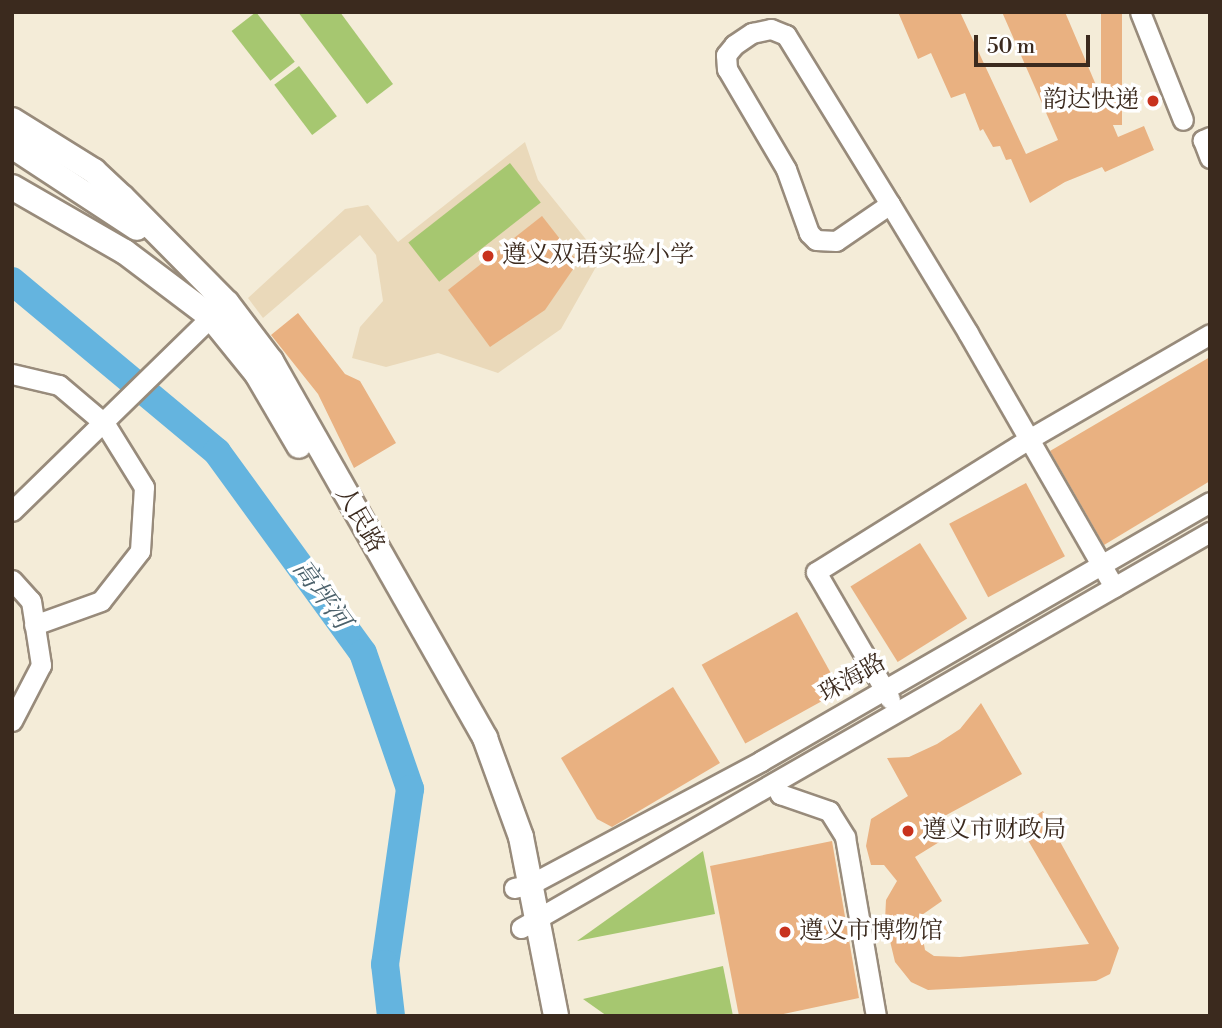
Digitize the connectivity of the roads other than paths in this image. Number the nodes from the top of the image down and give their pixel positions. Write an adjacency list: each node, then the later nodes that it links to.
1 (1140, 12): 3 (street)
2 (12, 120): 10 (main road, 人民路)
3 (1183, 120)
4 (1210, 137): 6 (street)
5 (12, 146): 10 (main road)
6 (1210, 158)
7 (12, 165): 11 (main road)
8 (12, 187): 11 (main road, 人民路)
9 (890, 204): 9 (street); 16 (street)
10 (180, 259): 12 (main road, 人民路)
11 (173, 286): 12 (main road, 人民路)
12 (218, 310): 15 (street); 28 (main road, 人民路)
13 (1210, 334): 16 (street)
14 (12, 374): 15 (street)
15 (104, 424): 18 (street); 23 (street)
16 (1029, 439): 20 (street); 24 (street)
17 (1210, 502): 20 (street, 珠海路)
18 (12, 511)
19 (1210, 532): 22 (street, 珠海路)
20 (1101, 565): 22 (street); 24 (street, 珠海路)
21 (12, 580): 23 (street)
22 (1114, 587): 25 (street, 珠海路)
23 (34, 625): 26 (street)
24 (884, 689): 25 (street); 28 (street, 珠海路)
25 (898, 712): 27 (street, 珠海路)
26 (12, 721)
27 (774, 783): 29 (street, 珠海路); 32 (street)
28 (523, 886): 29 (main road, 人民路)
29 (529, 923): 30 (main road, 人民路); 31 (main road, 人民路)
30 (539, 1016)
31 (556, 1016)
32 (876, 1016)

